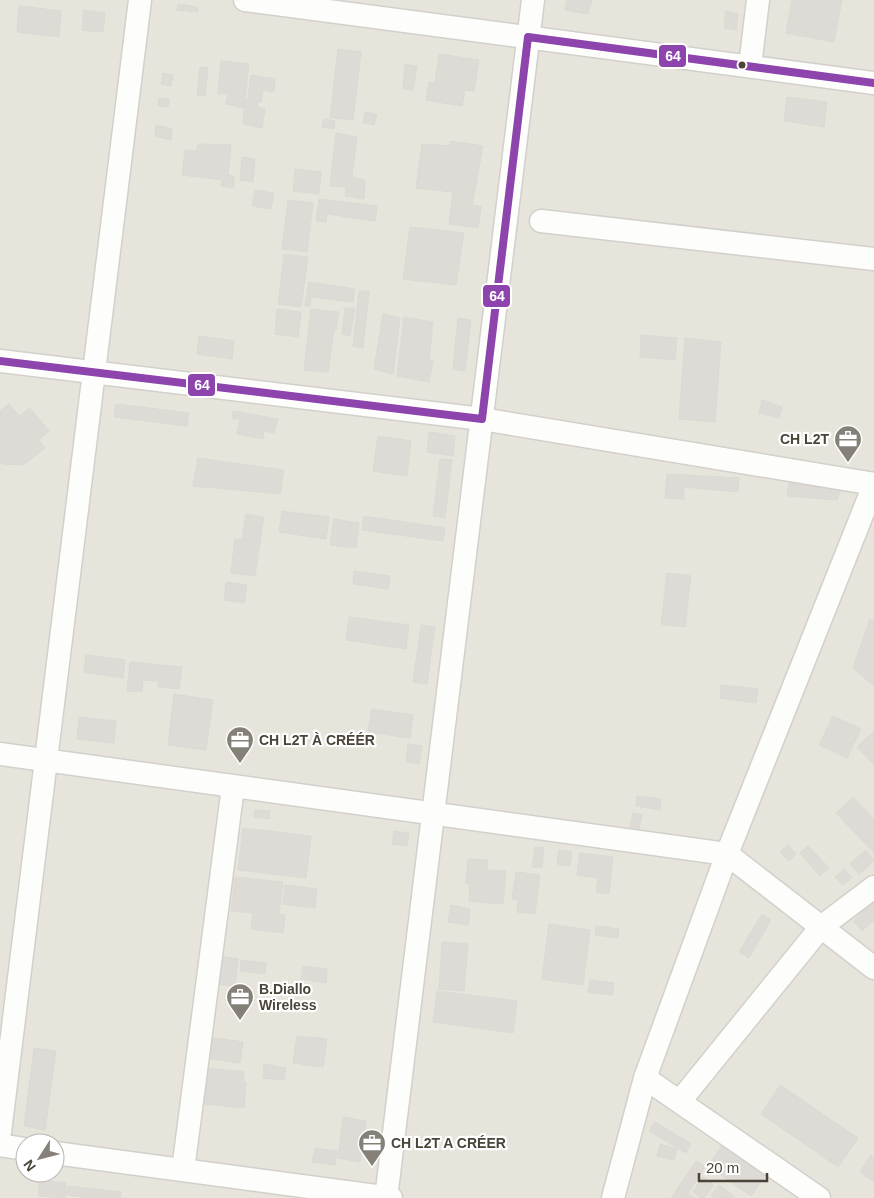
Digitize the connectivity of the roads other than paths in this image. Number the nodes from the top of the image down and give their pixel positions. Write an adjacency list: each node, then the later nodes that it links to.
1 (140, 0): 11 (street)
2 (245, 0): 5 (street)
3 (533, 0): 5 (street)
4 (758, 0): 6 (street)
5 (528, 37): 6 (street); 12 (street)
6 (750, 66): 7 (street)
7 (874, 83)
8 (541, 221): 9 (street)
9 (874, 259)
10 (0, 361): 11 (street)
11 (94, 372): 12 (street); 15 (street)
12 (482, 419): 13 (street); 17 (street)
13 (874, 484): 18 (street)
14 (0, 754): 15 (street)
15 (46, 761): 16 (street); 24 (street)
16 (233, 787): 17 (street); 28 (street)
17 (433, 814): 18 (street); 29 (street)
18 (727, 854): 20 (street); 22 (street)
19 (874, 886): 20 (street)
20 (821, 927): 21 (street); 23 (street)
21 (874, 968)
22 (645, 1078): 23 (street); 31 (street)
23 (680, 1101): 32 (street)
24 (0, 1132)
25 (0, 1145): 26 (street)
26 (15, 1147)
27 (65, 1154): 28 (street)
28 (183, 1170): 29 (street)
29 (386, 1198): 30 (street)
30 (391, 1198)
31 (613, 1198)
32 (819, 1198)

